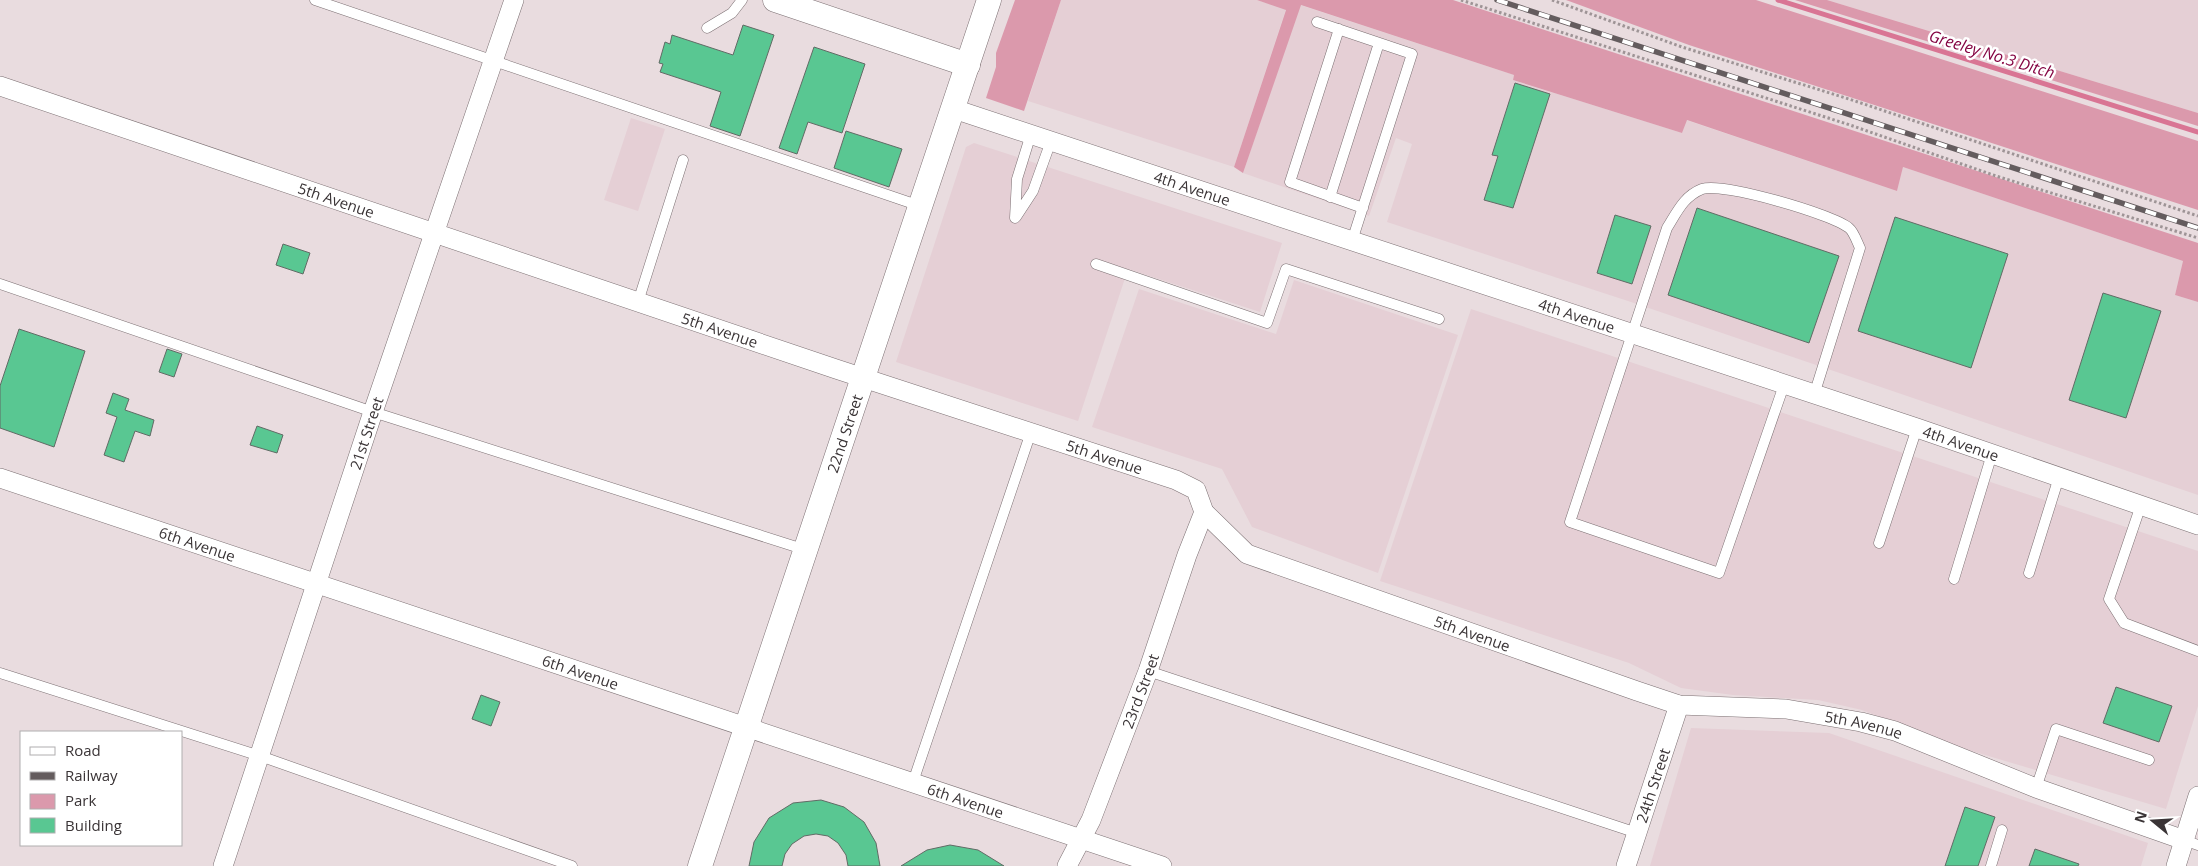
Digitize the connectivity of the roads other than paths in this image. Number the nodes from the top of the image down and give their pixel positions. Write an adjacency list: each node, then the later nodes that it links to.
1 (315, 0): 10 (lane)
2 (514, 0): 10 (street, 21st Street)
3 (742, 0): 7 (lane)
4 (775, 0): 11 (street)
5 (989, 0): 11 (street, 22nd Street)
6 (1317, 22): 8 (lane)
7 (707, 28)
8 (1339, 29): 9 (lane); 17 (lane)
9 (1379, 43): 17 (lane); 19 (lane)
10 (493, 62): 18 (lane); 20 (street, 21st Street)
11 (968, 65): 13 (street, 22nd Street)
12 (0, 86): 20 (street, 5th Avenue)
13 (954, 109): 14 (street, 4th Avenue); 18 (street, 22nd Street)
14 (1031, 134): 15 (street, 4th Avenue); 15 (lane)
15 (1051, 141): 21 (street, 4th Avenue)
16 (683, 160): 24 (lane)
17 (1330, 197): 19 (lane)
18 (922, 206): 27 (street, 22nd Street)
19 (1363, 208): 21 (lane)
20 (435, 234): 24 (street, 5th Avenue); 30 (street, 21st Street)
21 (1352, 241): 26 (street, 4th Avenue)
22 (1096, 264): 25 (lane)
23 (0, 284): 30 (lane)
24 (638, 302): 27 (street, 5th Avenue)
25 (1440, 319)
26 (1631, 334): 28 (street, 4th Avenue); 28 (lane); 29 (lane)
27 (865, 378): 32 (street, 5th Avenue); 40 (street, 22nd Street)
28 (1784, 385): 29 (street, 4th Avenue)
29 (1814, 395): 31 (street, 4th Avenue)
30 (373, 412): 40 (lane); 43 (street, 21st Street)
31 (1917, 428): 33 (street, 4th Avenue); 39 (lane)
32 (1031, 432): 37 (street, 5th Avenue); 53 (lane)
33 (1992, 454): 35 (street, 4th Avenue); 42 (lane)
34 (0, 478): 43 (street, 6th Avenue)
35 (2059, 478): 36 (street, 4th Avenue); 41 (lane)
36 (2141, 505): 38 (street, 4th Avenue); 44 (lane)
37 (1204, 512): 45 (street, 23rd Street); 47 (street, 5th Avenue)
38 (2198, 524)
39 (1879, 543)
40 (806, 550): 48 (street, 22nd Street)
41 (2029, 573)
42 (1954, 580)
43 (318, 584): 48 (street, 6th Avenue); 51 (street, 21st Street)
44 (2198, 651)
45 (1148, 671): 57 (lane); 58 (street, 23rd Street)
46 (0, 673): 49 (lane)
47 (1679, 705): 54 (street, 5th Avenue); 57 (street, 24th Street)
48 (746, 727): 53 (street, 6th Avenue); 62 (street, 22nd Street)
49 (182, 731)
50 (182, 731): 51 (lane)
51 (260, 756): 60 (street, 21st Street); 61 (lane)
52 (2149, 760): 54 (lane)
53 (913, 782): 58 (street, 6th Avenue)
54 (2036, 788): 59 (street, 5th Avenue)
55 (2198, 796): 59 (street)
56 (2002, 830): 66 (lane)
57 (1637, 833): 65 (street, 24th Street)
58 (1080, 839): 63 (street, 23rd Street); 64 (street, 6th Avenue)
59 (2191, 842): 67 (street)
60 (223, 866)
61 (572, 866)
62 (700, 866)
63 (1067, 866)
64 (1162, 866)
65 (1626, 866)
66 (1991, 866)
67 (2176, 866)

